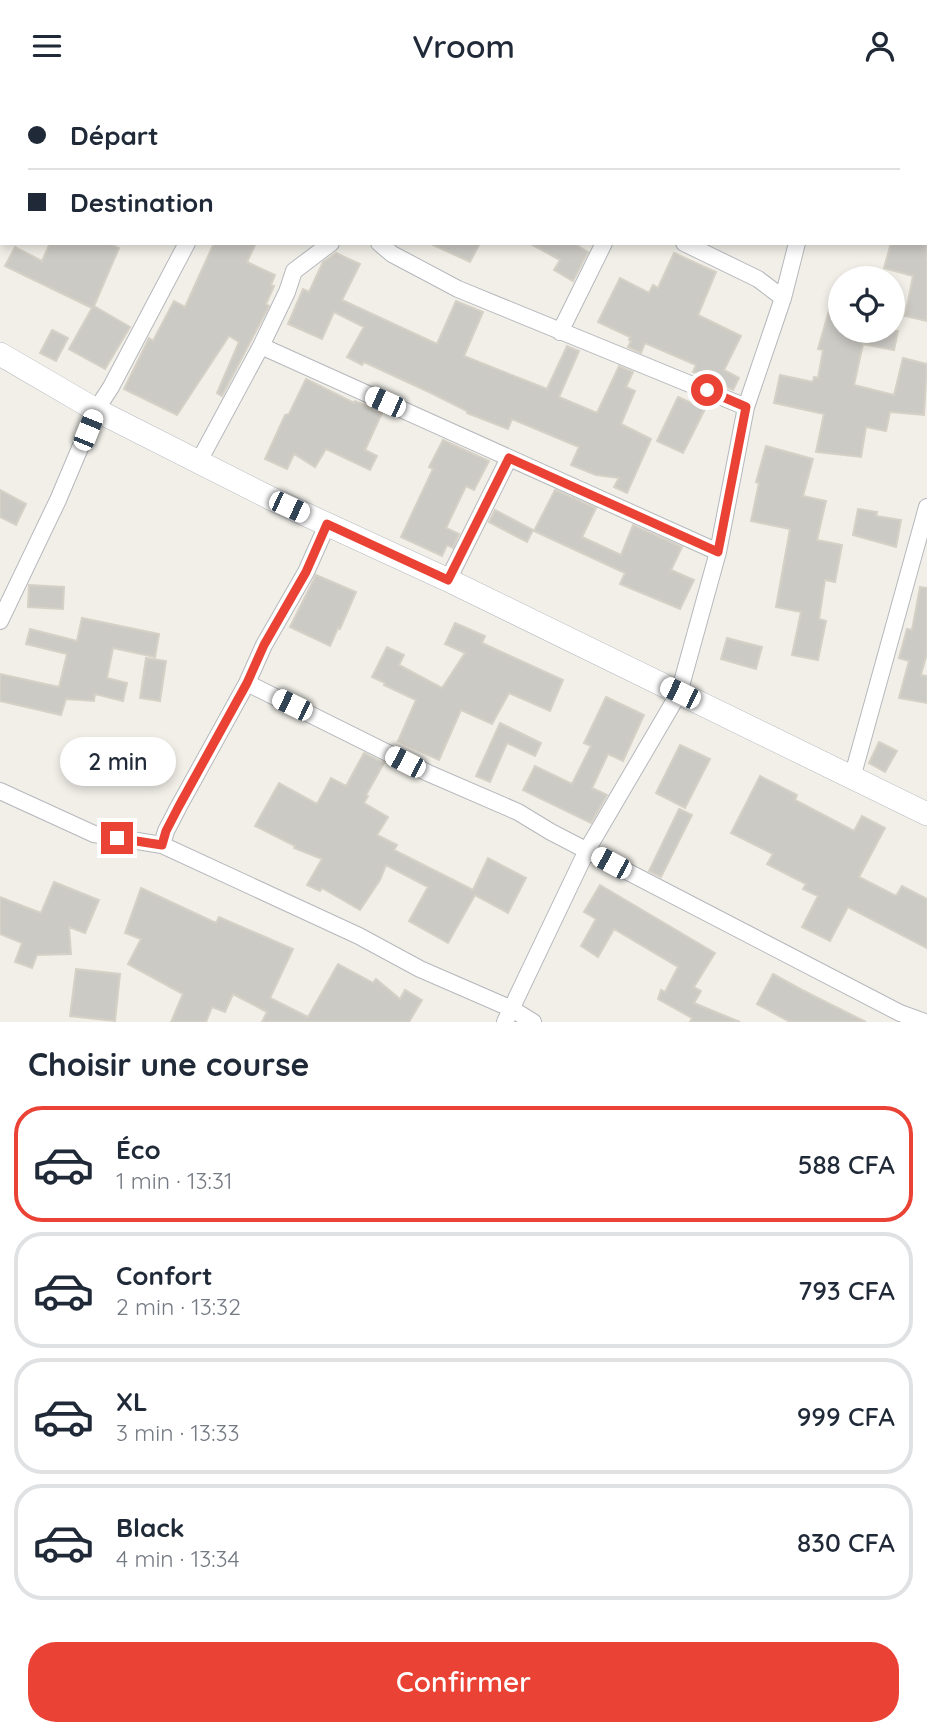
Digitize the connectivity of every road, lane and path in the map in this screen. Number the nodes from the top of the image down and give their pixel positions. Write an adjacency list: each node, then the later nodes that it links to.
1 (186, 245): 12 (street)
2 (328, 245): 9 (street)
3 (381, 245): 8 (street)
4 (603, 245): 8 (street)
5 (688, 245): 7 (street)
6 (796, 245): 7 (street)
7 (783, 298): 11 (street)
8 (560, 332): 11 (street)
9 (261, 347): 13 (street); 14 (street)
10 (0, 354): 12 (street)
11 (746, 407): 17 (street)
12 (96, 410): 14 (street); 19 (street)
13 (509, 458): 17 (street); 18 (street)
14 (199, 461): 16 (street)
15 (927, 507): 22 (street)
16 (327, 524): 18 (street); 20 (street)
17 (718, 552): 21 (street)
18 (448, 580): 21 (street)
19 (1, 616)
20 (247, 683): 25 (street); 26 (street)
21 (680, 693): 22 (street); 26 (street)
22 (852, 778): 24 (street)
23 (0, 791): 25 (street)
24 (927, 814)
25 (162, 845): 27 (street)
26 (587, 850): 27 (street); 29 (street)
27 (508, 1015): 28 (street)
28 (533, 1022)
29 (925, 1022)

